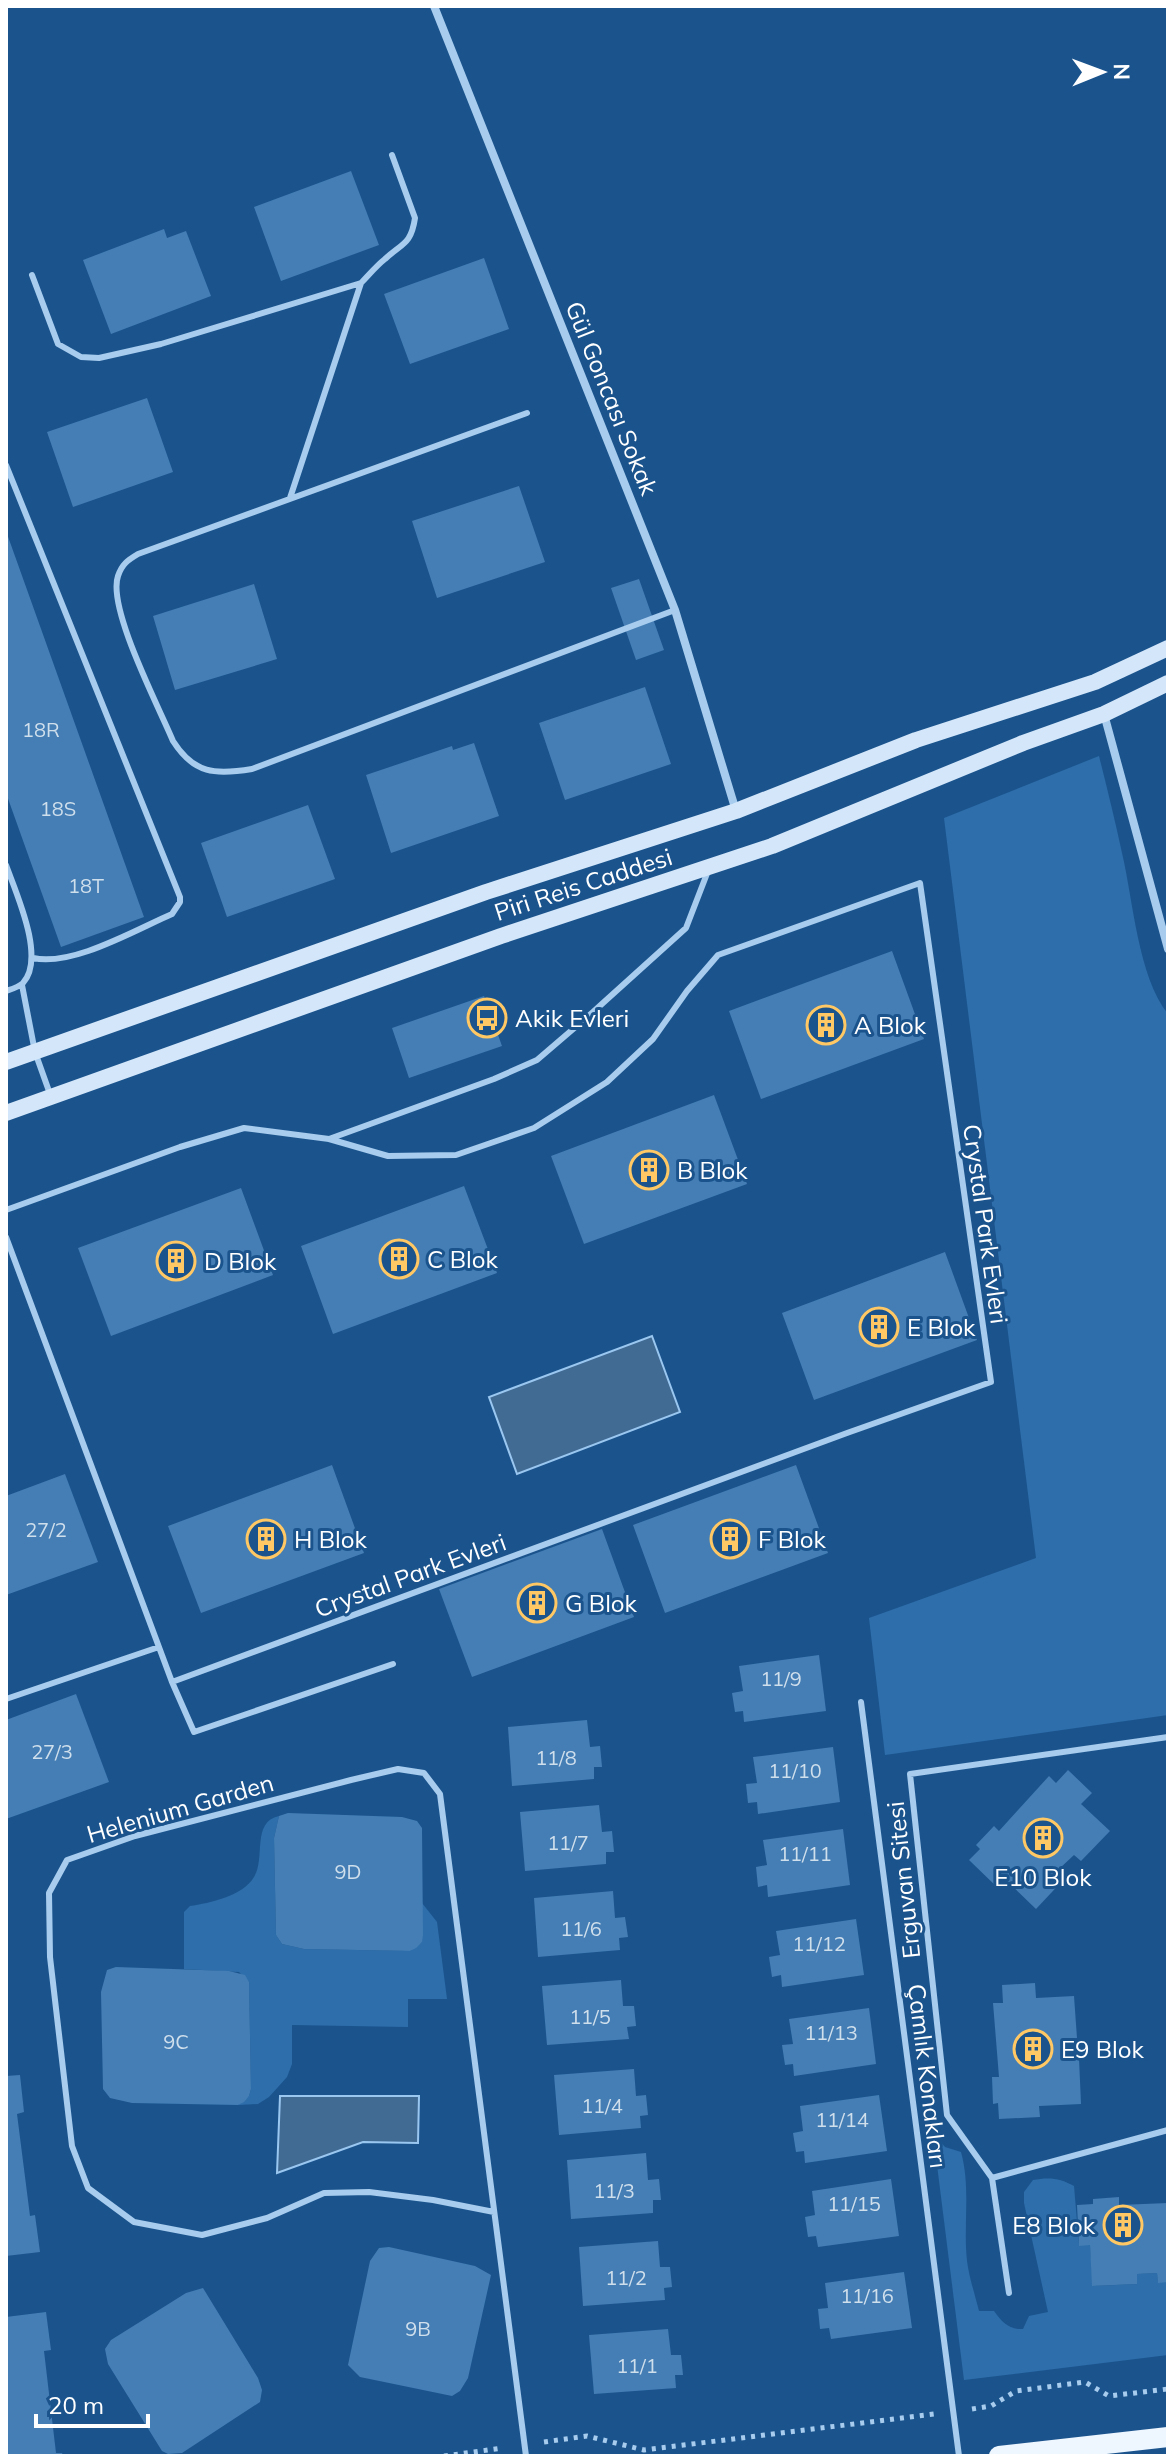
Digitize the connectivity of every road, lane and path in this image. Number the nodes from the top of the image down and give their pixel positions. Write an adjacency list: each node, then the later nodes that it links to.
1 (434, 6): 8 (street, Gül Goncası Sokak)
2 (392, 155): 4 (lane)
3 (32, 275): 4 (lane)
4 (361, 283): 7 (lane)
5 (527, 413): 7 (lane)
6 (6, 465): 16 (lane)
7 (290, 498): 8 (lane)
8 (675, 610): 12 (street, Gül Goncası Sokak)
9 (1168, 648): 12 (street, Piri Reis Caddesi)
10 (1168, 683): 11 (street, Piri Reis Caddesi)
11 (1104, 714): 14 (street, Piri Reis Caddesi); 15 (street)
12 (736, 811): 19 (street, Piri Reis Caddesi)
13 (6, 865): 16 (lane)
14 (710, 867): 21 (street, Piri Reis Caddesi); 23 (lane, Crystal Park Evleri)
15 (1168, 949)
16 (33, 958): 17 (lane)
17 (22, 985): 18 (lane); 19 (lane)
18 (6, 991)
19 (35, 1052): 20 (street, Piri Reis Caddesi); 21 (lane)
20 (6, 1062)
21 (51, 1096): 22 (street, Piri Reis Caddesi)
22 (6, 1113)
23 (329, 1139): 24 (lane, Crystal Park Evleri); 28 (lane, Crystal Park Evleri)
24 (6, 1210)
25 (6, 1237): 26 (lane)
26 (159, 1647): 28 (lane); 29 (lane)
27 (393, 1664): 28 (lane)
28 (172, 1682)
29 (6, 1699)
30 (861, 1702): 37 (lane, Çamlık Konakları)
31 (1168, 1737): 33 (lane, Erguvan Sitesi)
32 (1168, 2130): 33 (lane)
33 (992, 2178): 35 (lane, Erguvan Sitesi)
34 (494, 2212): 34 (lane, Helenium Garden); 39 (lane, Helenium Garden)
35 (1009, 2293)
36 (1168, 2389): 37 (path)
37 (953, 2411): 39 (path); 42 (lane, Çamlık Konakları)
38 (1168, 2437): 43 (main road)
39 (524, 2445): 40 (path); 41 (lane, Helenium Garden)
40 (444, 2456)
41 (526, 2456)
42 (959, 2456)
43 (999, 2456)

